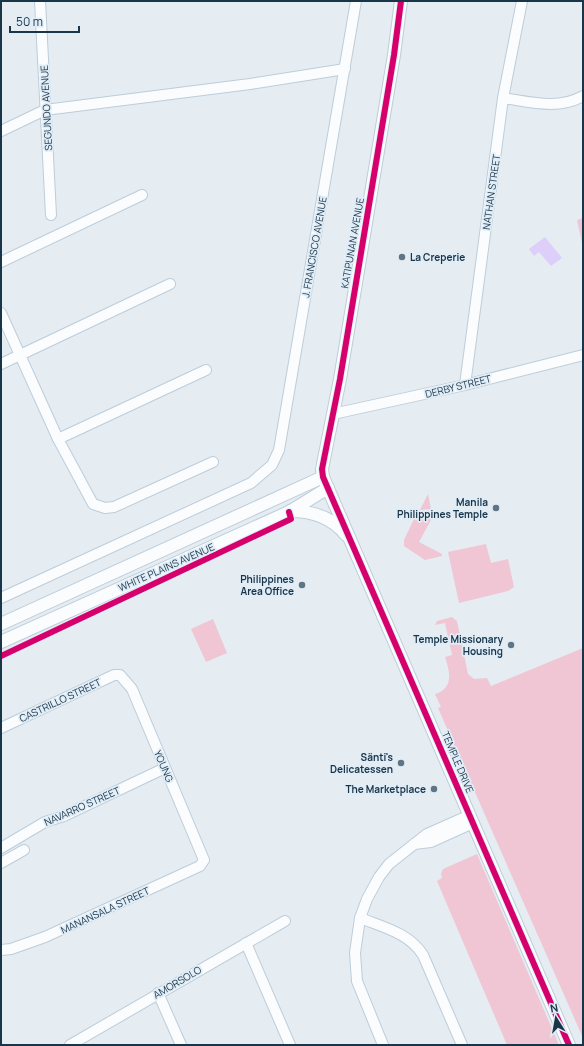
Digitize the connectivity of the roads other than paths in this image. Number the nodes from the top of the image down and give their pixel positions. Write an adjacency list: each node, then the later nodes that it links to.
1 (40, 1): 8 (street, SEGUNDO AVENUE)
2 (356, 1): 5 (street, J. FRANCISCO AVENUE)
3 (401, 1): 20 (street, KATIPUNAN AVENUE)
4 (522, 1): 7 (street, NATHAN STREET)
5 (345, 69): 8 (street); 26 (street, J. FRANCISCO AVENUE)
6 (583, 96): 7 (street)
7 (503, 98): 19 (street, NATHAN STREET)
8 (45, 110): 9 (street); 11 (street, SEGUNDO AVENUE)
9 (1, 130)
10 (142, 195): 12 (street)
11 (51, 215)
12 (1, 262)
13 (170, 284): 15 (street)
14 (1, 313): 15 (street)
15 (20, 355): 17 (street); 21 (street)
16 (583, 355): 19 (street, DERBY STREET)
17 (1, 364)
18 (206, 370): 21 (street)
19 (465, 385): 20 (street, DERBY STREET)
20 (333, 414): 23 (street, KATIPUNAN AVENUE)
21 (58, 439): 22 (street)
22 (213, 462)
23 (325, 482): 24 (street, WHITE PLAINS AVENUE); 25 (street, TEMPLE DRIVE); 27 (street, WHITE PLAINS AVENUE)
24 (288, 512): 25 (street); 28 (street, WHITE PLAINS AVENUE)
25 (352, 542): 33 (street, TEMPLE DRIVE)
26 (1, 598)
27 (6, 622): 28 (street)
28 (17, 634): 29 (street, WHITE PLAINS AVENUE)
29 (1, 642)
30 (120, 675): 31 (street, CASTRILLO STREET); 32 (street, YOUNG)
31 (1, 728)
32 (165, 768): 34 (street, NAVARRO STREET); 36 (street, YOUNG)
33 (472, 819): 38 (street); 48 (street, TEMPLE DRIVE)
34 (1, 848)
35 (24, 850): 37 (street)
36 (204, 860): 41 (street, MANANSALA STREET)
37 (1, 863)
38 (360, 918): 46 (street); 47 (street)
39 (284, 921): 40 (street, AMORSOLO)
40 (246, 943): 42 (street, AMORSOLO); 45 (street)
41 (1, 950)
42 (158, 993): 43 (street, AMORSOLO); 44 (street)
43 (71, 1045)
44 (180, 1045)
45 (290, 1045)
46 (383, 1045)
47 (462, 1045)
48 (569, 1045)

